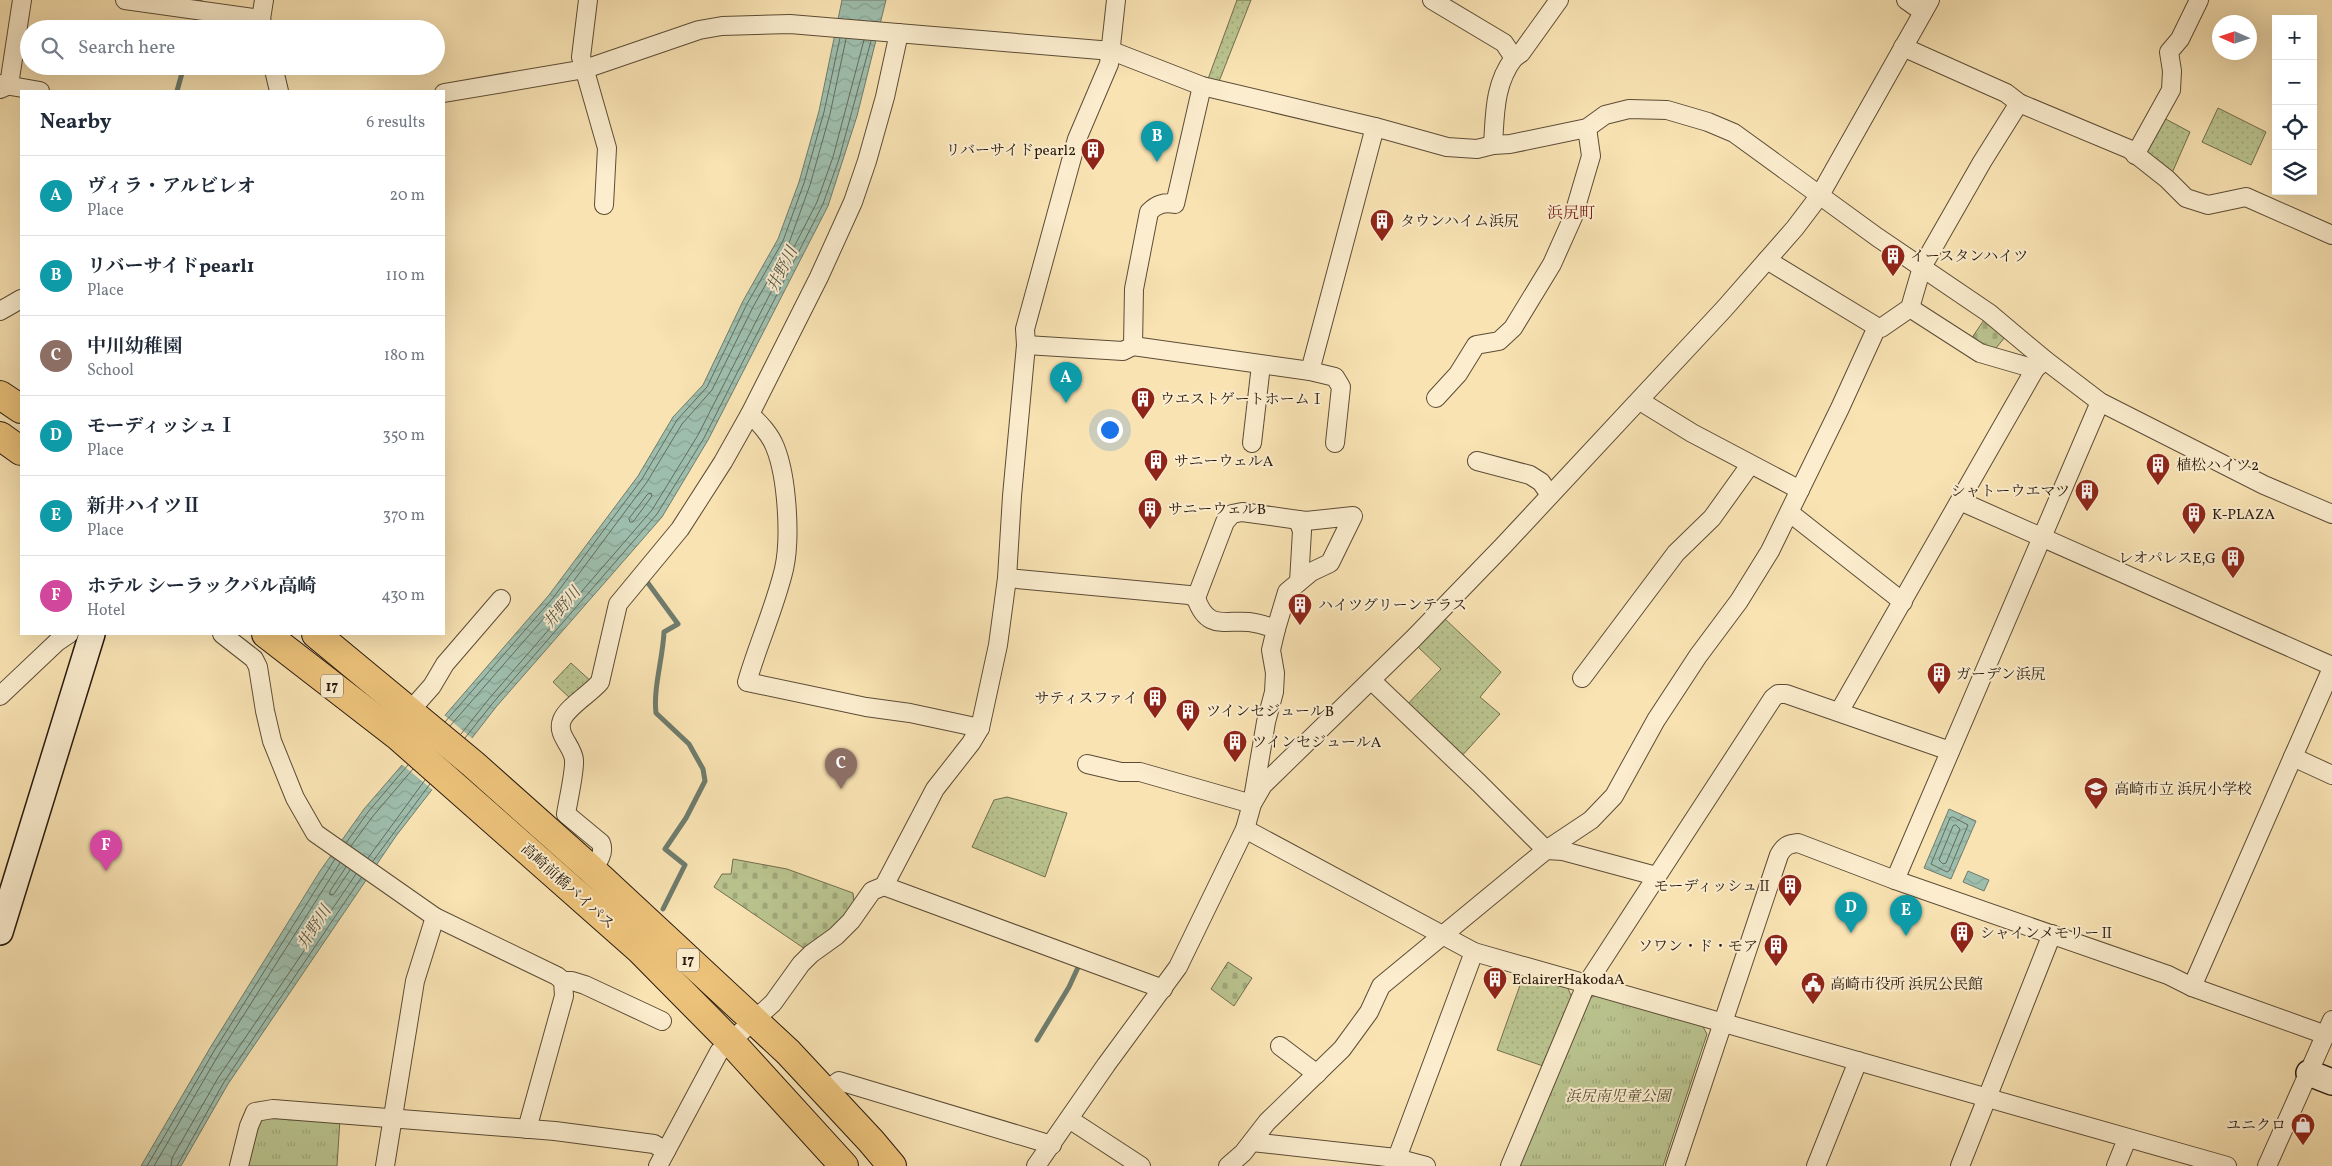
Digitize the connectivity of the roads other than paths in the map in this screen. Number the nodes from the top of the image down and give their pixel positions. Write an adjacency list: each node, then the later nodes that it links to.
1 (22, 0): 19 (street)
2 (125, 0): 11 (street)
3 (264, 0): 12 (street)
4 (588, 0): 17 (street)
5 (1116, 0): 15 (street)
6 (1432, 0): 16 (street)
7 (1559, 0): 16 (street)
8 (1906, 0): 10 (street)
9 (2200, 0): 28 (street)
10 (1926, 6): 14 (street)
11 (244, 20)
12 (263, 20)
13 (897, 33): 15 (street); 17 (street); 48 (street)
14 (1903, 47): 24 (street); 29 (street)
15 (1112, 51): 20 (street); 38 (street)
16 (1514, 58): 27 (street)
17 (585, 69): 23 (street); 30 (street)
18 (275, 75): 22 (street)
19 (3, 86): 21 (street)
20 (1202, 86): 25 (street); 39 (street)
21 (33, 90)
22 (279, 90)
23 (445, 93)
24 (2019, 103): 28 (street); 33 (street)
25 (1375, 128): 27 (street); 42 (street)
26 (1587, 128): 27 (street); 29 (street); 44 (street)
27 (1494, 145)
28 (2135, 155): 31 (street)
29 (1820, 195): 32 (street); 33 (street)
30 (604, 204)
31 (2332, 235)
32 (1767, 260): 37 (street); 45 (street)
33 (1922, 267): 35 (street); 41 (street)
34 (20, 300): 36 (street)
35 (1910, 308): 37 (street); 41 (street)
36 (0, 310)
37 (1877, 328): 55 (street)
38 (1026, 345): 39 (street); 62 (street)
39 (1133, 346): 40 (street)
40 (1261, 365): 42 (street); 50 (street)
41 (2040, 365): 46 (street); 57 (street)
42 (1310, 371): 51 (street)
43 (0, 395): 47 (highway)
44 (1436, 398)
45 (1640, 401): 54 (street); 56 (street)
46 (2100, 402): 59 (street); 61 (street)
47 (20, 408)
48 (750, 414): 79 (street); 87 (street)
49 (0, 436): 52 (highway)
50 (1252, 443)
51 (1335, 443)
52 (20, 450)
53 (1477, 461): 56 (street)
54 (1750, 465): 55 (street); 74 (street)
55 (1800, 490): 58 (street)
56 (1550, 495): 75 (street)
57 (1960, 501): 61 (street); 66 (street)
58 (1790, 513): 66 (street); 86 (street)
59 (2332, 514)
60 (1298, 520): 63 (street); 63 (street); 64 (street)
61 (2041, 538): 73 (street); 80 (street)
62 (1007, 578): 64 (street); 79 (street)
63 (1300, 582): 67 (street)
64 (1196, 598): 67 (street)
65 (501, 599): 78 (street)
66 (1903, 602): 77 (street)
67 (1276, 629): 84 (street)
68 (68, 635): 76 (street)
69 (92, 635): 92 (street)
70 (223, 635): 91 (street)
71 (267, 635): 104 (highway, 高崎前橋バイパス / 17)
72 (317, 635): 78 (highway, 高崎前橋バイパス / 17)
73 (2332, 667): 81 (street)
74 (1582, 678)
75 (1371, 680): 84 (street); 86 (street)
76 (0, 696)
77 (1839, 712): 80 (street); 88 (street)
78 (413, 714): 87 (highway, 高崎前橋バイパス / 17)
79 (980, 728): 90 (street)
80 (1950, 751): 89 (street)
81 (2293, 757): 83 (street); 98 (street)
82 (1087, 764): 84 (street)
83 (2332, 775)
84 (1252, 804): 85 (street)
85 (1245, 829): 94 (street); 99 (street)
86 (1546, 850): 88 (street); 94 (street)
87 (592, 870): 101 (highway, 高崎前橋バイパス / 17)
88 (1656, 876): 97 (street)
89 (1895, 880): 93 (street); 102 (street)
90 (884, 886): 99 (street); 101 (street)
91 (435, 917): 96 (street); 112 (street)
92 (0, 932)
93 (2052, 934): 98 (street); 111 (street)
94 (1442, 936): 95 (street); 108 (street)
95 (1474, 952): 97 (street); 119 (street)
96 (563, 981): 100 (street); 114 (street)
97 (1586, 985): 102 (street); 128 (street)
98 (2192, 987): 103 (street)
99 (1163, 989): 113 (street)
100 (662, 1021)
101 (754, 1021): 104 (street); 110 (highway, 高崎前橋バイパス / 17)
102 (1723, 1023): 106 (street); 129 (street)
103 (2329, 1027): 107 (street)
104 (730, 1041): 118 (street); 122 (highway, 高崎前橋バイパス / 17)
105 (1280, 1046): 108 (street)
106 (1858, 1061): 111 (street); 130 (street)
107 (2309, 1073): 109 (street); 134 (street)
108 (1317, 1074): 116 (street)
109 (2332, 1082)
110 (826, 1091): 117 (street); 123 (highway, 高崎前橋バイパス / 17)
111 (1987, 1098): 115 (street); 131 (street)
112 (392, 1118): 114 (street); 120 (street); 121 (street)
113 (1069, 1119): 117 (street); 125 (street)
114 (527, 1129): 118 (street)
115 (2127, 1139): 132 (street); 133 (street)
116 (1252, 1142): 119 (street); 126 (street)
117 (1052, 1145): 124 (street)
118 (662, 1158)
119 (1395, 1162): 127 (street)
120 (239, 1166)
121 (385, 1166)
122 (844, 1166)
123 (892, 1166)
124 (1036, 1166)
125 (1141, 1166)
126 (1228, 1166)
127 (1426, 1166)
128 (1510, 1166)
129 (1675, 1166)
130 (1816, 1166)
131 (1960, 1166)
132 (2116, 1166)
133 (2227, 1166)
134 (2268, 1166)

